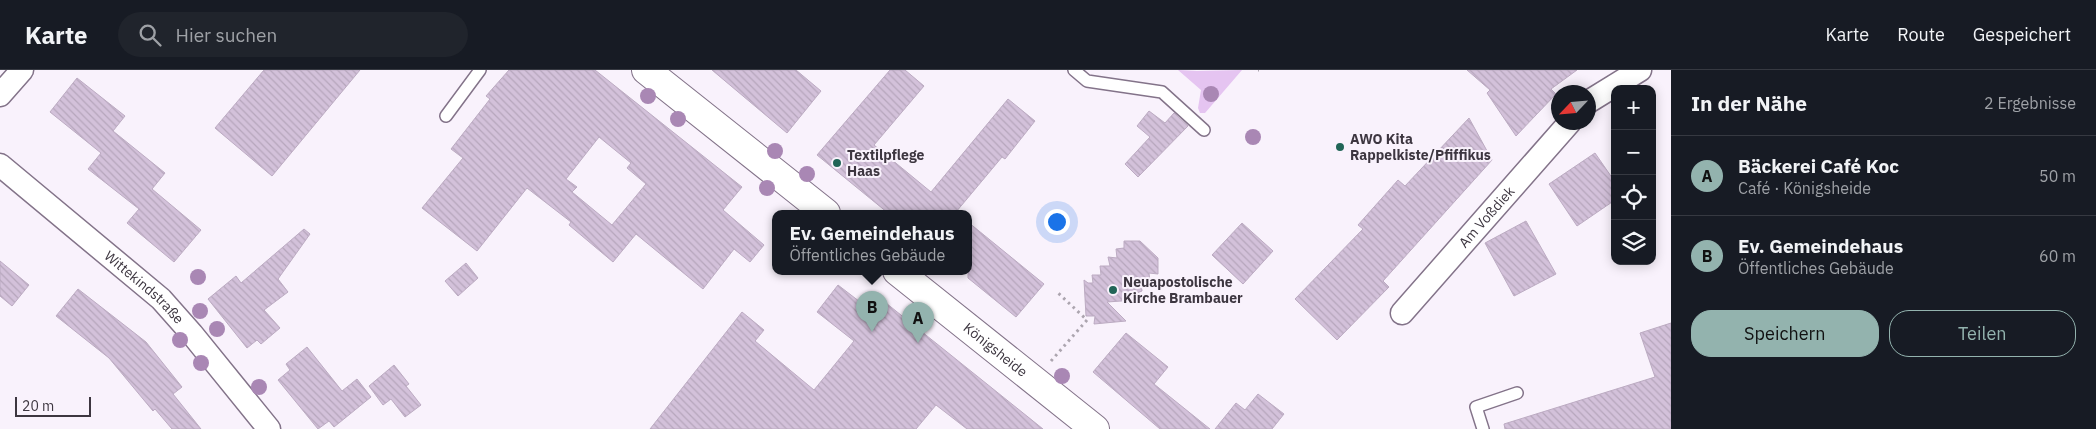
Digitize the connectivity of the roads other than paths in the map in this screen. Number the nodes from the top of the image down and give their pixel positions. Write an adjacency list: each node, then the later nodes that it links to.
1 (22, 70): 6 (street)
2 (480, 70): 8 (lane)
3 (646, 70): 12 (main road)
4 (1074, 70): 9 (lane)
5 (1640, 70): 7 (street)
6 (0, 95)
7 (1596, 97)
8 (446, 116)
9 (1204, 130)
10 (1563, 130): 14 (street, Am Voßdiek)
11 (0, 165): 16 (street, Wittekindstraße)
12 (822, 210)
13 (902, 275): 17 (main road, Königsheide)
14 (1402, 313)
15 (1517, 393): 18 (lane)
16 (269, 429)
17 (1095, 429)
18 (1483, 429)

